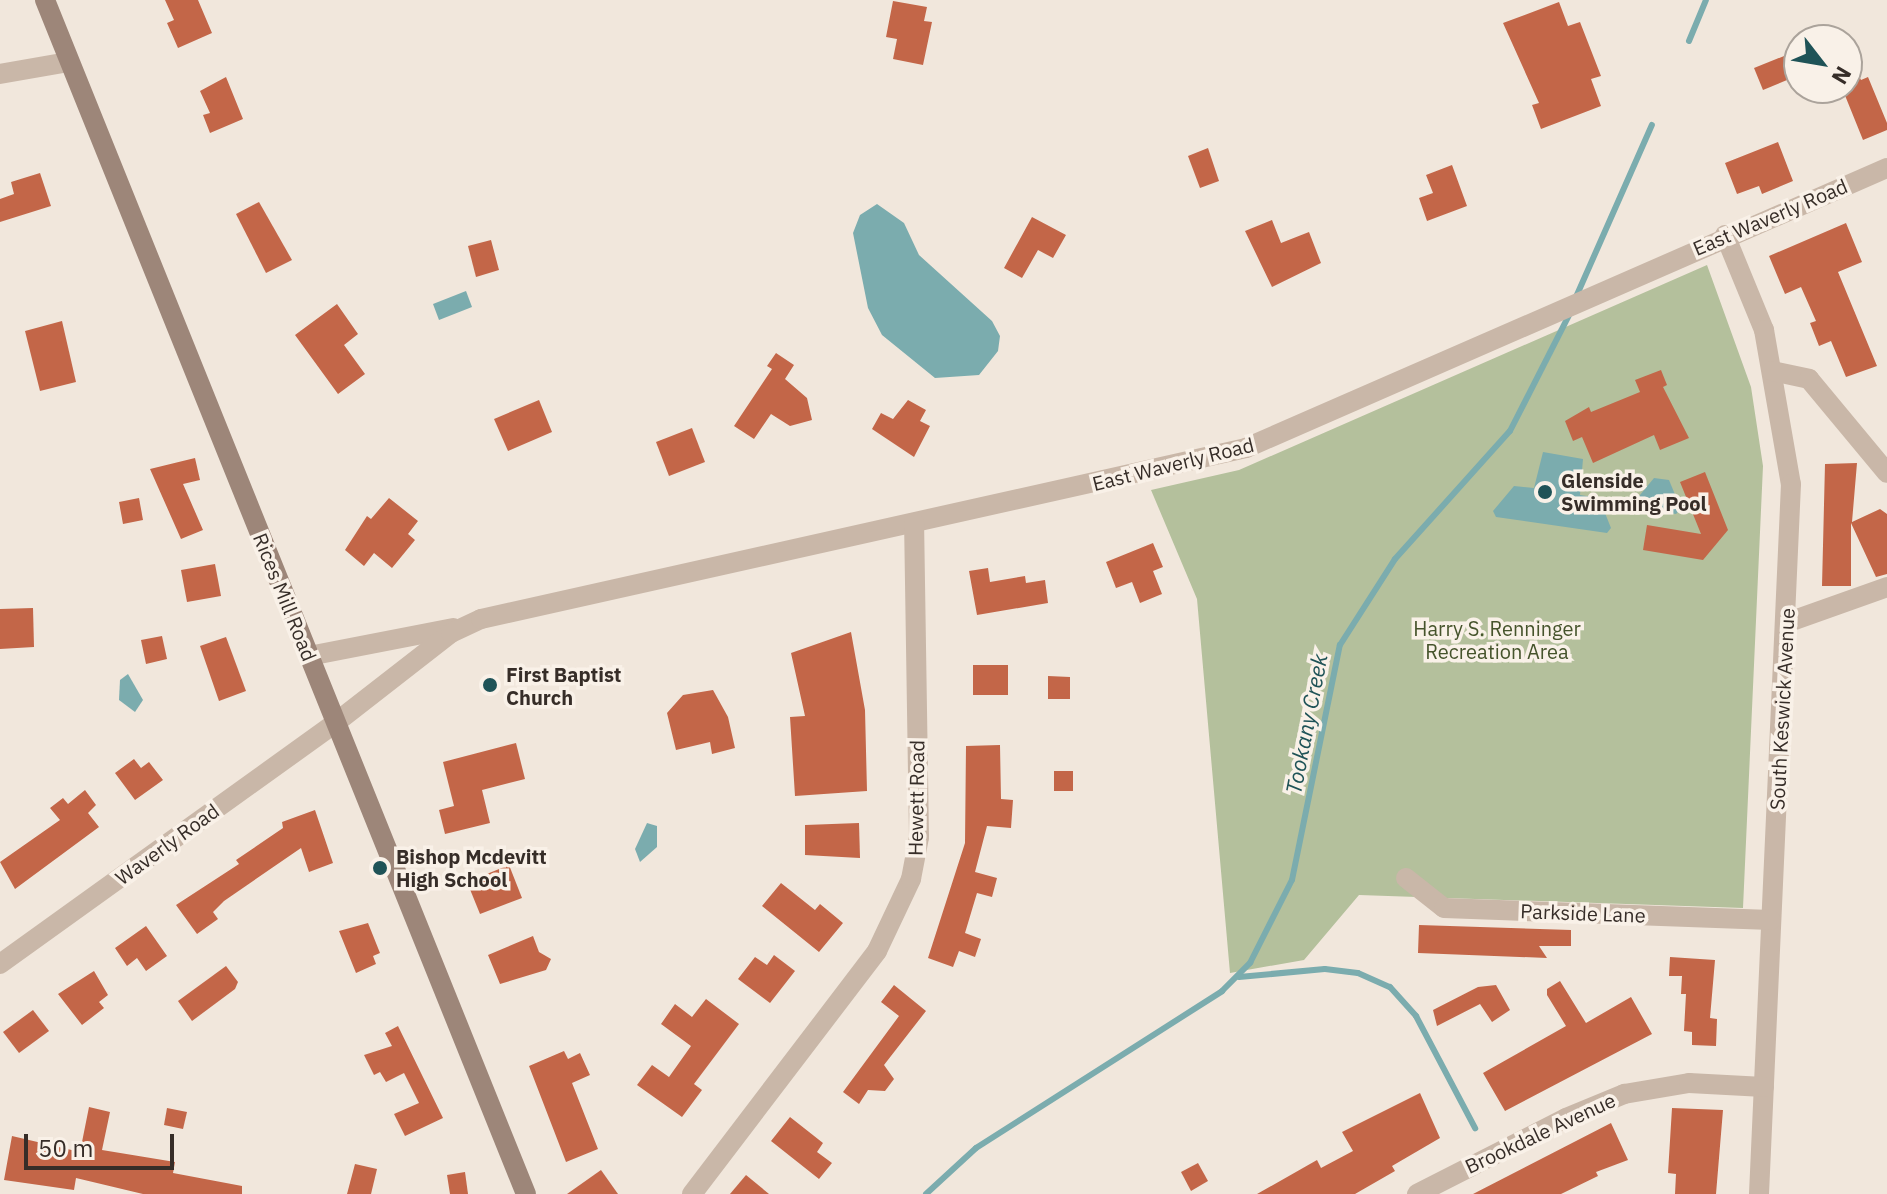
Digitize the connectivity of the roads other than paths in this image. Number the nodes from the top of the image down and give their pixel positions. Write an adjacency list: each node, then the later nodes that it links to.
1 (45, 0): 2 (street, Rices Mill Road)
2 (69, 62): 3 (street); 12 (street, Rices Mill Road)
3 (0, 74)
4 (1887, 168): 5 (street, East Waverly Road)
5 (1725, 235): 6 (street, South Keswick Avenue); 8 (street, East Waverly Road)
6 (1772, 371): 7 (street); 10 (street, South Keswick Avenue)
7 (1887, 473)
8 (914, 523): 11 (street, East Waverly Road); 19 (street, Hewett Road)
9 (1887, 587): 10 (street)
10 (1786, 623): 15 (street, South Keswick Avenue)
11 (464, 626): 12 (street, East Waverly Road); 13 (street, East Waverly Road)
12 (309, 656): 13 (street, Rices Mill Road)
13 (334, 724): 16 (street, Waverly Road); 18 (street, Rices Mill Road)
14 (1406, 878): 15 (street, Parkside Lane)
15 (1771, 920): 17 (street, South Keswick Avenue)
16 (0, 964)
17 (1764, 1087): 20 (street, Brookdale Avenue); 21 (street, South Keswick Avenue)
18 (526, 1194)
19 (692, 1194)
20 (1417, 1194)
21 (1759, 1194)

